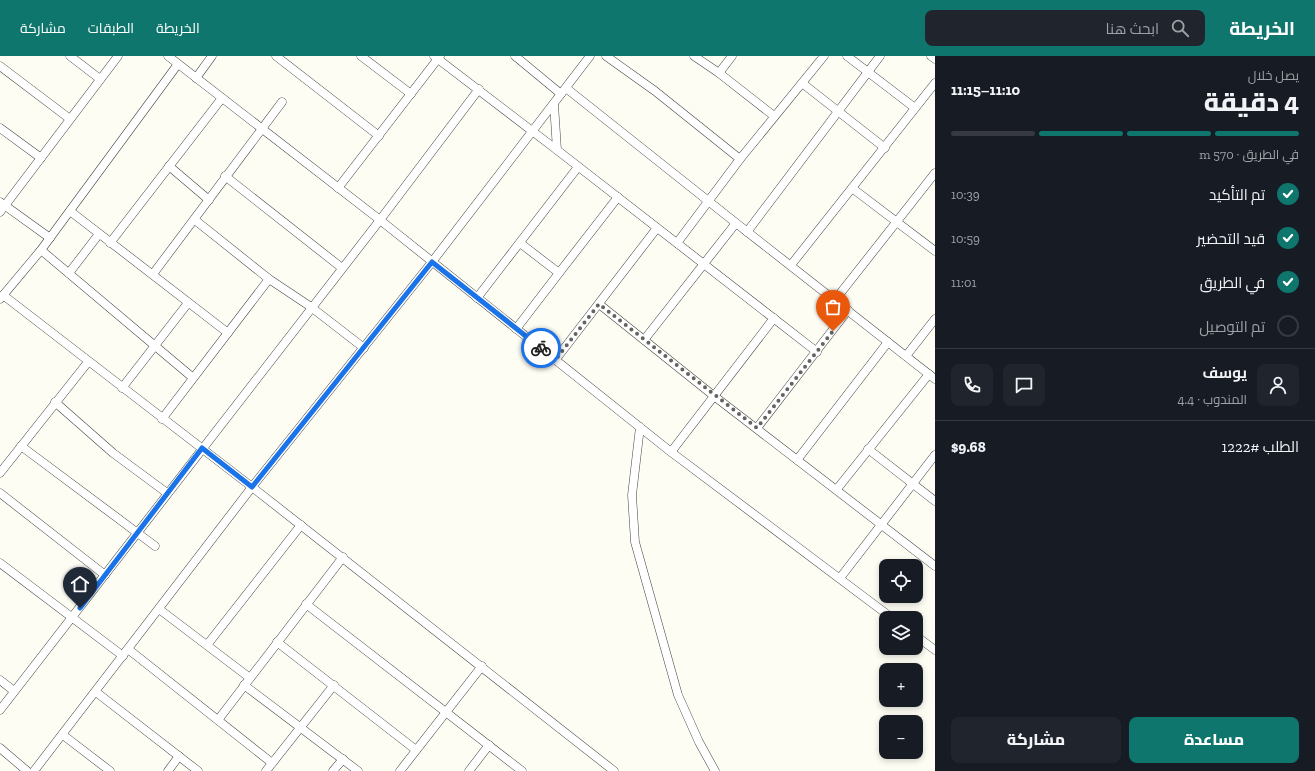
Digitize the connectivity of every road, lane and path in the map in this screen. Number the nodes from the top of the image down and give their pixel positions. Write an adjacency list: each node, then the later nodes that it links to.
1 (70, 56): 23 (street)
2 (118, 56): 23 (street)
3 (168, 56): 18 (street)
4 (212, 56): 22 (street)
5 (276, 56): 39 (street)
6 (361, 56): 28 (street)
7 (515, 56): 27 (street)
8 (590, 56): 27 (street)
9 (606, 56): 43 (street)
10 (694, 56): 20 (street)
11 (732, 56): 20 (street)
12 (824, 56): 24 (street)
13 (847, 56): 21 (street)
14 (880, 56): 21 (street)
15 (931, 56): 17 (street)
16 (437, 57): 26 (street); 28 (street)
17 (935, 59)
18 (178, 64): 22 (street); 54 (street)
19 (0, 66): 35 (street)
20 (719, 72): 34 (street)
21 (868, 72): 32 (street); 33 (street)
22 (196, 78): 29 (street)
23 (100, 79): 35 (street)
24 (802, 83): 33 (street); 34 (street)
25 (935, 83): 32 (street)
26 (479, 89): 38 (street); 56 (street)
27 (563, 91): 31 (street); 52 (street)
28 (411, 94): 39 (street)
29 (222, 98): 37 (street); 44 (street)
30 (282, 102): 37 (street)
31 (554, 104): 38 (street); 41 (street)
32 (916, 108): 40 (street)
33 (838, 111): 40 (street); 60 (street)
34 (774, 116): 43 (street)
35 (70, 119): 42 (street)
36 (0, 128): 42 (street)
37 (261, 130): 47 (street); 48 (street)
38 (534, 131): 41 (street); 68 (street)
39 (379, 136): 48 (street)
40 (884, 148): 49 (street)
41 (558, 150): 45 (street)
42 (41, 158): 53 (street)
43 (740, 159): 52 (street)
44 (169, 166): 51 (street); 63 (street)
45 (578, 167): 50 (street); 64 (street)
46 (935, 173): 57 (street)
47 (225, 176): 51 (street); 71 (street)
48 (338, 188): 56 (street)
49 (852, 188): 57 (street); 70 (street)
50 (618, 197): 59 (street); 73 (street)
51 (208, 200): 55 (street)
52 (708, 202): 58 (street); 65 (street)
53 (2, 206): 62 (street)
54 (70, 211): 61 (street); 62 (street)
55 (195, 220): 74 (street); 75 (street)
56 (380, 220): 68 (street); 71 (street)
57 (896, 222): 67 (street); 78 (street)
58 (736, 223): 60 (street); 69 (street)
59 (658, 228): 65 (street); 80 (street)
60 (747, 232): 70 (street)
61 (99, 234): 63 (street); 72 (street)
62 (50, 238): 66 (street)
63 (110, 243): 74 (street)
64 (520, 243): 73 (street); 77 (street)
65 (677, 243): 69 (street)
66 (41, 250): 72 (street); 76 (street)
67 (935, 251)
68 (432, 262): 77 (street); 90 (street)
69 (704, 264): 83 (street); 87 (street)
70 (791, 266): 78 (street)
71 (342, 268): 81 (street)
72 (69, 273): 89 (street)
73 (559, 273): 85 (street)
74 (153, 274): 79 (street)
75 (269, 279): 81 (street); 86 (street)
76 (1, 297): 94 (street)
77 (477, 298): 85 (street)
78 (835, 300): 82 (street)
79 (188, 303): 86 (street); 89 (street)
80 (599, 304): 87 (street); 93 (street)
81 (311, 307): 90 (street); 104 (street)
82 (848, 310): 88 (street); 91 (street)
83 (774, 318): 91 (street); 98 (street)
84 (935, 319): 92 (street)
85 (516, 329): 93 (street)
86 (228, 333): 96 (street)
87 (644, 340): 98 (street)
88 (888, 342): 92 (street); 108 (street)
89 (155, 345): 96 (street); 97 (street)
90 (364, 348): 111 (street)
91 (817, 352): 102 (street)
92 (906, 356): 95 (street)
93 (556, 359): 101 (street)
94 (88, 362): 97 (street); 99 (street)
95 (932, 376): 105 (street)
96 (192, 377): 100 (street)
97 (122, 388): 100 (street)
98 (714, 396): 102 (street); 106 (street)
99 (55, 402): 103 (street); 114 (street)
100 (162, 419): 104 (street)
101 (640, 427): 106 (street); 164 (street)
102 (757, 428): 108 (street)
103 (21, 446): 109 (street); 118 (street)
104 (202, 448): 111 (street); 114 (street)
105 (868, 449): 110 (street); 112 (street)
106 (671, 452): 124 (street)
107 (935, 455): 110 (street)
108 (797, 460): 112 (street)
109 (0, 473)
110 (914, 485): 115 (street); 117 (street)
111 (252, 487): 116 (street); 126 (street)
112 (837, 489): 117 (street)
113 (0, 493): 123 (street)
114 (167, 493): 118 (street)
115 (935, 501)
116 (301, 525): 120 (street); 131 (street)
117 (882, 525): 122 (street); 124 (street)
118 (136, 534): 119 (street); 123 (street)
119 (155, 546)
120 (343, 557): 125 (street); 134 (street)
121 (0, 563): 128 (street)
122 (935, 566)
123 (105, 575): 128 (street)
124 (840, 578): 127 (street)
125 (306, 604): 130 (street); 142 (street)
126 (159, 609): 131 (street); 133 (street)
127 (883, 611)
128 (72, 618): 133 (street); 139 (street)
129 (923, 641): 132 (street)
130 (277, 642): 135 (street); 138 (street)
131 (207, 645): 135 (street)
132 (935, 650)
133 (125, 652): 140 (street); 143 (street)
134 (482, 666): 142 (street); 163 (street)
135 (250, 678): 137 (street)
136 (0, 680): 139 (street)
137 (244, 685): 143 (street); 144 (street)
138 (334, 685): 144 (street); 148 (street)
139 (14, 691): 141 (street)
140 (96, 692): 145 (street); 149 (street)
141 (0, 710)
142 (446, 711): 146 (street); 148 (street)
143 (218, 720): 151 (street)
144 (301, 727): 150 (street); 151 (street)
145 (63, 735): 153 (street); 154 (street)
146 (489, 745): 161 (street); 162 (street)
147 (0, 748): 152 (street)
148 (416, 750): 160 (street)
149 (179, 756): 155 (street); 156 (street)
150 (343, 759): 158 (street); 159 (street)
151 (272, 763): 157 (street)
152 (27, 771)
153 (34, 771)
154 (110, 771)
155 (168, 771)
156 (198, 771)
157 (266, 771)
158 (333, 771)
159 (358, 771)
160 (400, 771)
161 (469, 771)
162 (522, 771)
163 (614, 771)
164 (715, 771)

